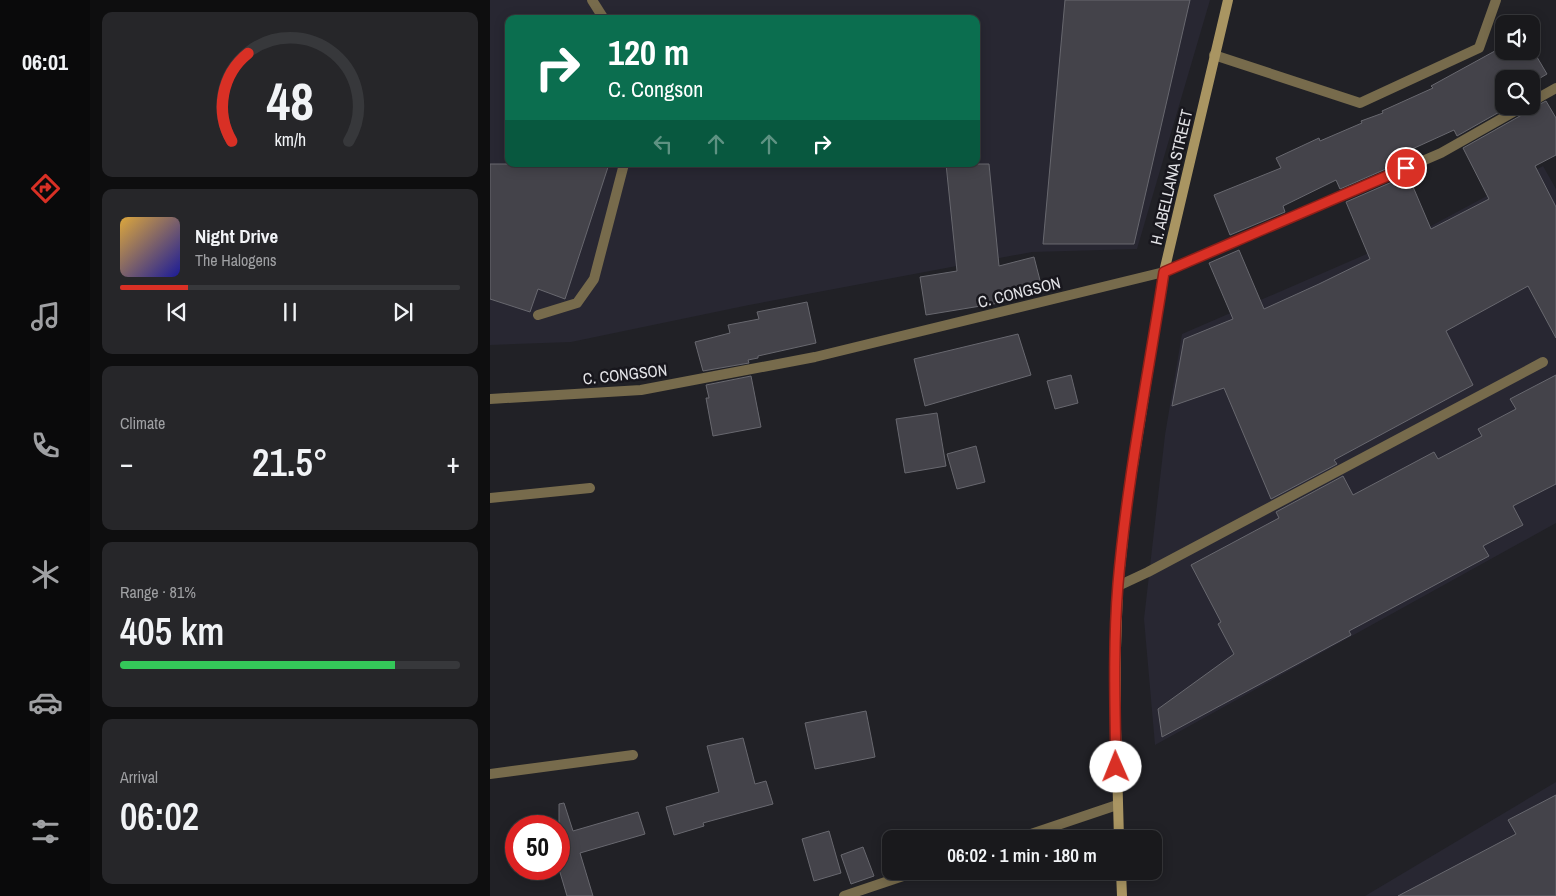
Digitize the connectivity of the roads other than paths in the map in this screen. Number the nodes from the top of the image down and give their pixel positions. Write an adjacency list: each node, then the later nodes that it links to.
1 (592, 0): 4 (street)
2 (1228, 0): 5 (main road, H. ABELLANA STREET)
3 (1496, 0): 5 (street)
4 (601, 15)
5 (1214, 55): 10 (main road, H. ABELLANA STREET)
6 (1556, 88): 7 (street)
7 (1540, 97)
8 (1508, 115): 10 (street, C. CONGSON)
9 (623, 167): 11 (street)
10 (1164, 272): 13 (street, C. CONGSON); 16 (main road, H. ABELLANA STREET)
11 (538, 315)
12 (1543, 362): 16 (street)
13 (490, 399)
14 (590, 488): 15 (street)
15 (490, 498)
16 (1118, 586): 19 (main road, H. ABELLANA STREET)
17 (633, 755): 18 (street)
18 (490, 774)
19 (1117, 805): 20 (street); 21 (main road, H. ABELLANA STREET)
20 (1043, 830)
21 (1118, 830)
22 (891, 880): 24 (street)
23 (1121, 880): 25 (main road)
24 (844, 896)
25 (1122, 896)

